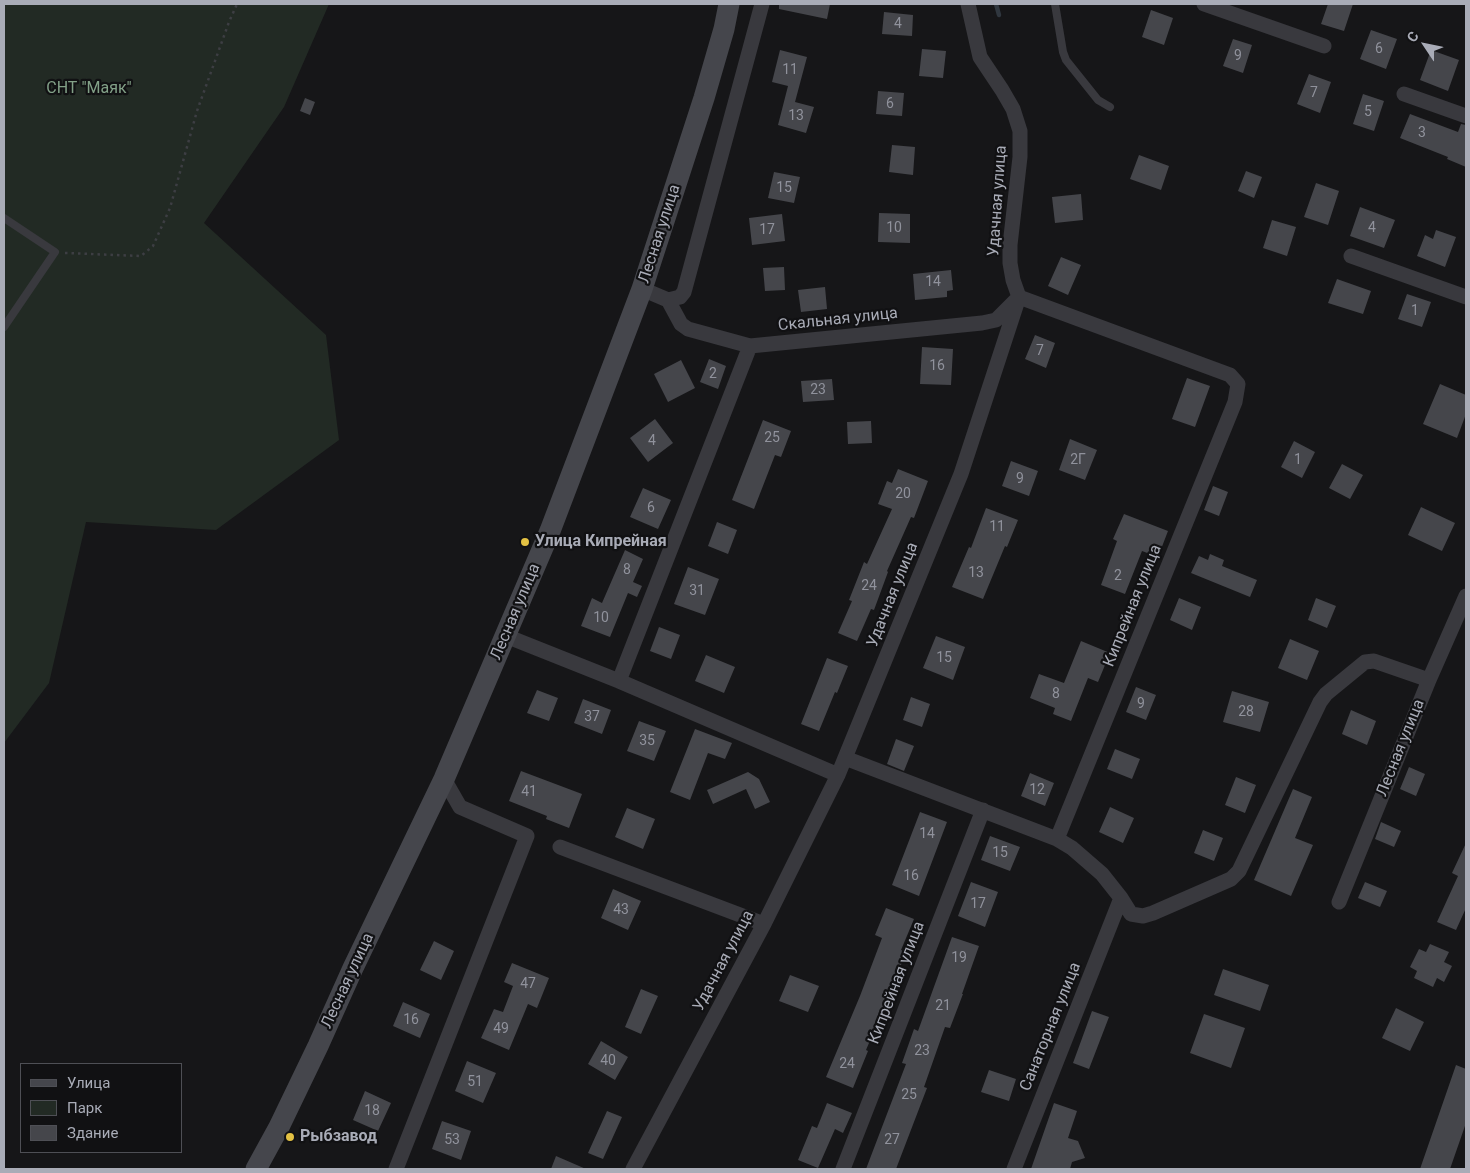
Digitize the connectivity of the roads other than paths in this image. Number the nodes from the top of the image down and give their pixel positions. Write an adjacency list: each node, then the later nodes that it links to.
1 (729, 4): 12 (main road, Лесная улица)
2 (762, 4): 15 (street)
3 (968, 4): 13 (street, Удачная улица)
4 (1055, 4): 8 (lane)
5 (1204, 4): 6 (street)
6 (1324, 46)
7 (1404, 94): 9 (street)
8 (1110, 107)
9 (1466, 116)
10 (4, 218): 16 (lane)
11 (1351, 256): 14 (street)
12 (642, 289): 15 (street); 19 (main road, Лесная улица)
13 (1019, 297): 17 (street, Скальная улица); 22 (street, Удачная улица); 26 (street, Кипрейная улица)
14 (1466, 298)
15 (668, 300): 17 (street, Скальная улица)
16 (4, 327)
17 (750, 346): 20 (street)
18 (1466, 596): 21 (street, Лесная улица)
19 (506, 636): 20 (street); 24 (main road, Лесная улица)
20 (619, 680): 23 (street)
21 (1429, 680): 28 (street); 29 (street, Лесная улица)
22 (845, 758): 23 (street, Удачная улица); 25 (street)
23 (838, 775): 30 (street, Удачная улица)
24 (444, 779): 31 (street); 32 (main road, Лесная улица)
25 (982, 810): 26 (street); 34 (street, Кипрейная улица)
26 (1057, 839): 28 (street)
27 (560, 847): 30 (street)
28 (1121, 898): 35 (street, Санаторная улица)
29 (1339, 902)
30 (764, 924): 33 (street, Удачная улица)
31 (400, 1168)
32 (256, 1169)
33 (634, 1169)
34 (843, 1169)
35 (1014, 1169)

